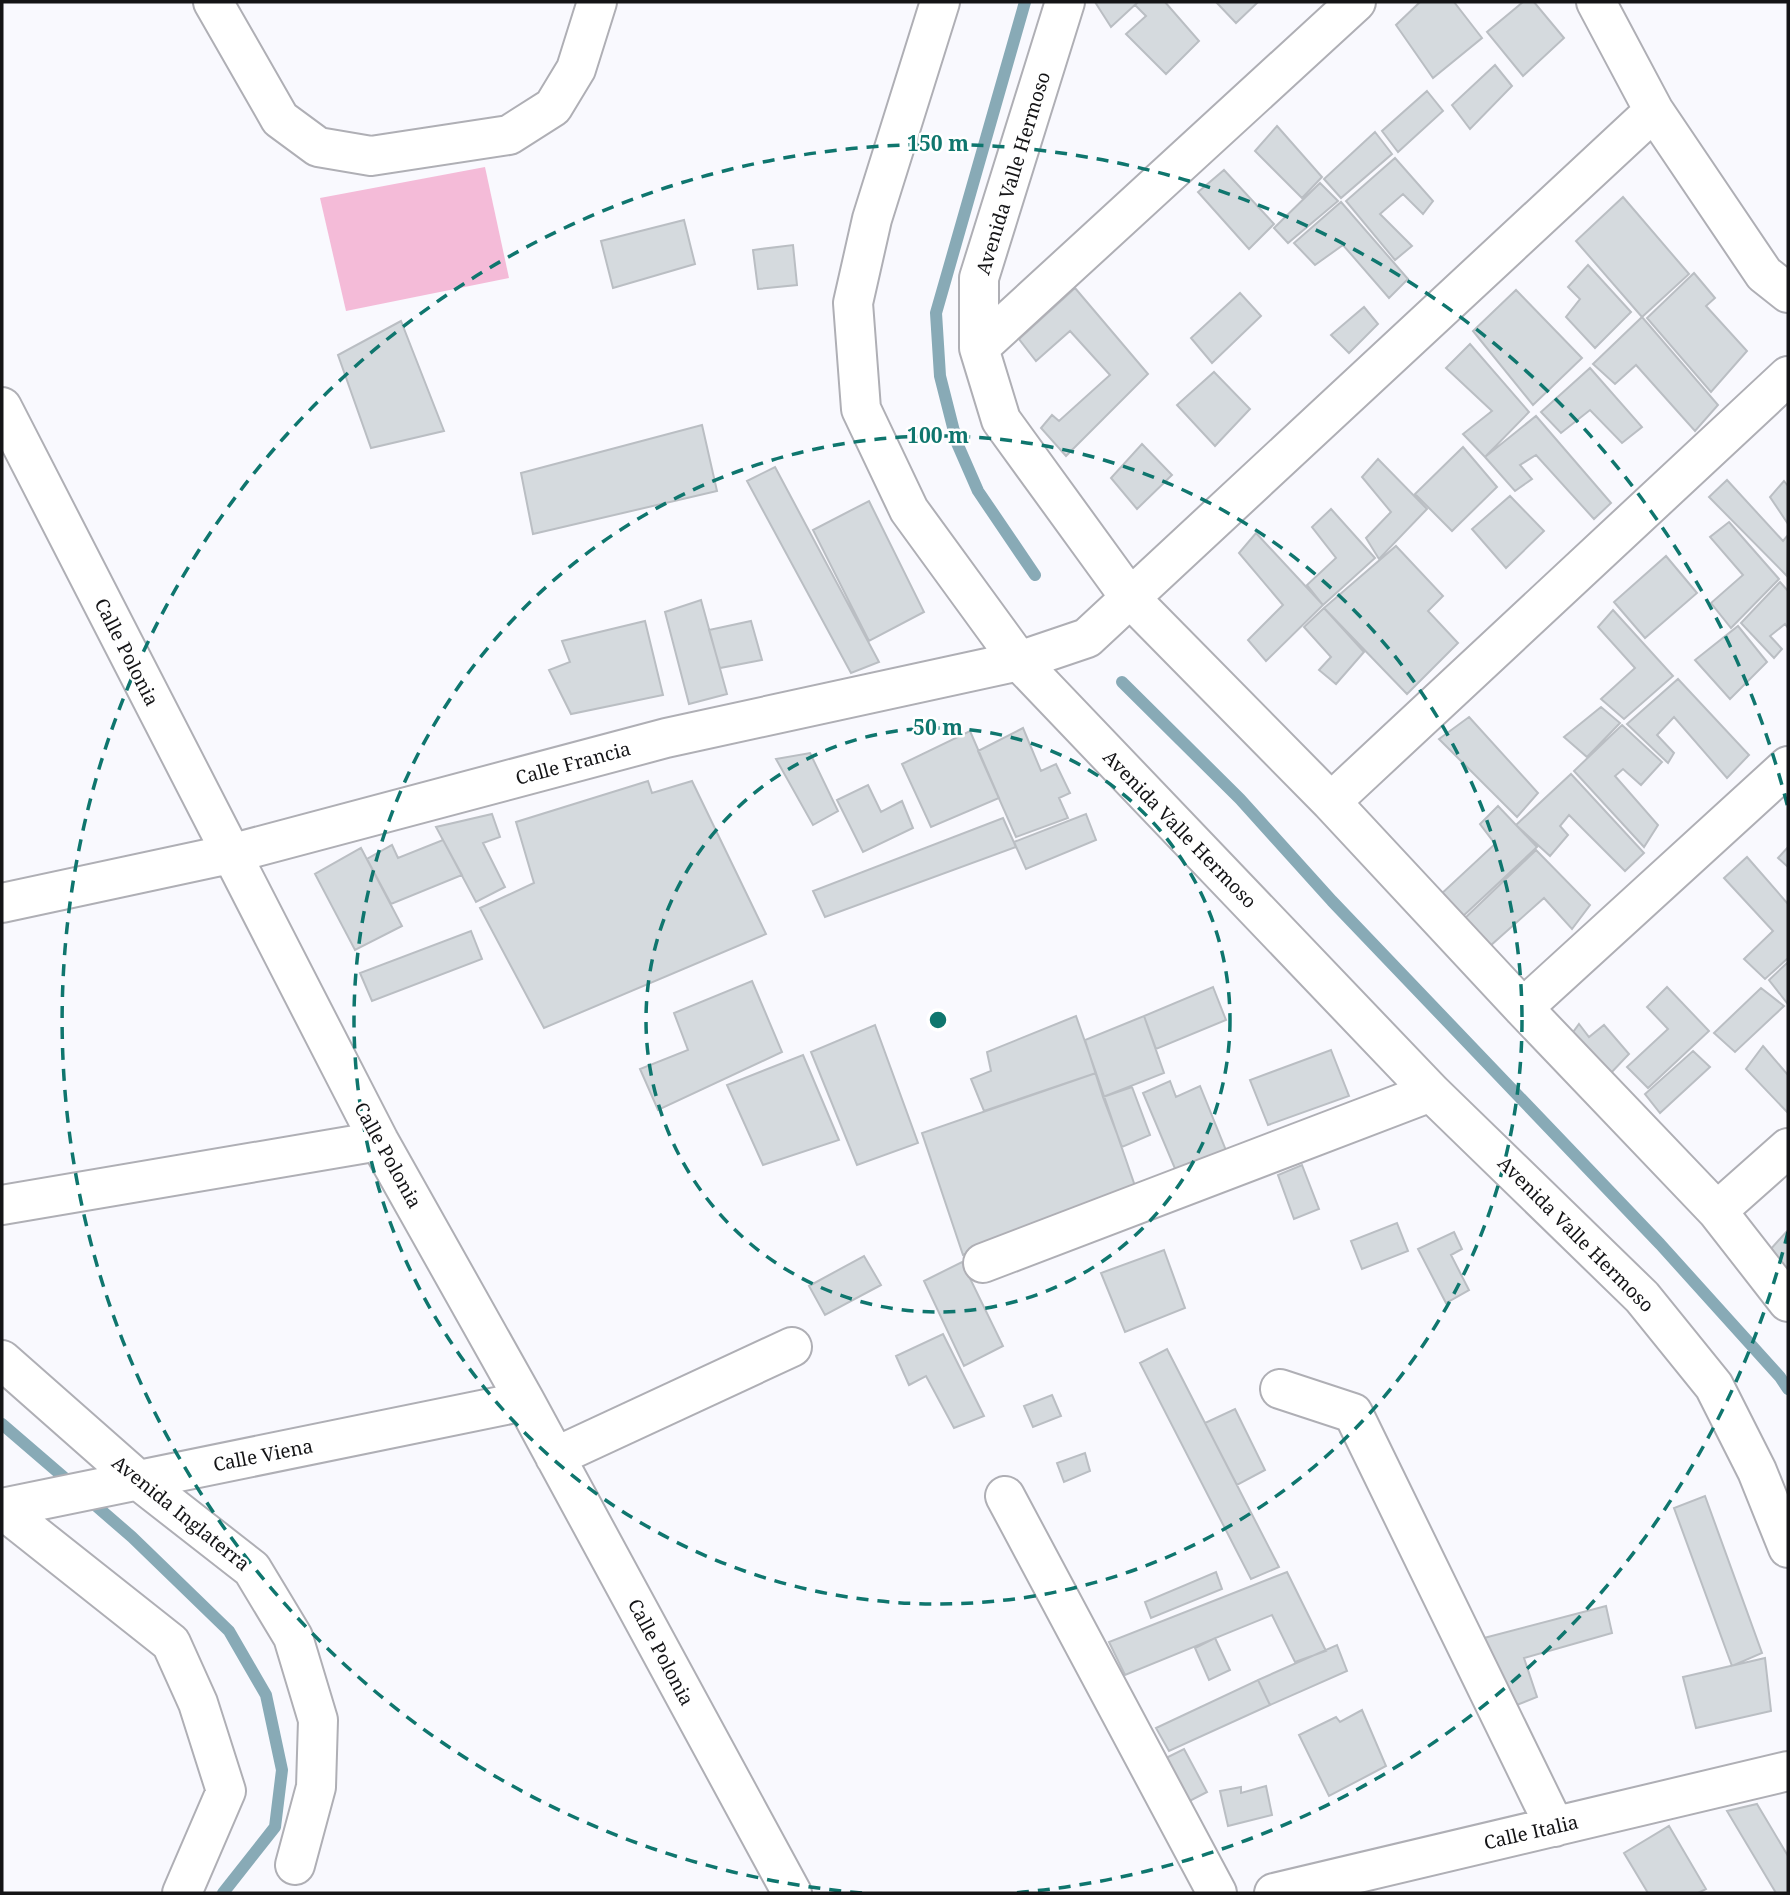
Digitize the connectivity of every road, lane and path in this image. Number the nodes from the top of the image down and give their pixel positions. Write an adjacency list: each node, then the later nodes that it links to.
1 (213, 2): 2 (street)
2 (597, 2)
3 (940, 2): 13 (street, Avenida Valle Hermoso)
4 (1065, 2): 9 (street, Avenida Valle Hermoso)
5 (1356, 2): 9 (street)
6 (1596, 2): 7 (street)
7 (1654, 111): 8 (street); 12 (street, Calle Francia)
8 (1788, 293)
9 (978, 348): 12 (street, Avenida Valle Hermoso)
10 (1788, 376): 15 (street)
11 (2, 407): 16 (street, Calle Polonia)
12 (1131, 599): 13 (street, Calle Francia); 15 (street, Avenida Valle Hermoso)
13 (1019, 661): 16 (street, Calle Francia); 19 (street, Avenida Valle Hermoso)
14 (1788, 766): 18 (street)
15 (1331, 802): 18 (street, Avenida Valle Hermoso)
16 (230, 854): 17 (street, Calle Francia); 20 (street, Calle Polonia)
17 (2, 903)
18 (1522, 1008): 23 (street, Avenida Valle Hermoso)
19 (1430, 1092): 24 (street); 34 (street, Avenida Valle Hermoso)
20 (380, 1141): 22 (street); 29 (street, Calle Polonia)
21 (1788, 1148): 23 (street)
22 (2, 1205)
23 (1717, 1211): 25 (street, Avenida Valle Hermoso)
24 (983, 1263)
25 (1788, 1302)
26 (792, 1347): 30 (street)
27 (2, 1360): 31 (street, Avenida Inglaterra)
28 (1280, 1390): 36 (street)
29 (525, 1401): 30 (street, Calle Polonia); 31 (street, Calle Viena)
30 (555, 1457): 40 (street, Calle Polonia)
31 (126, 1483): 33 (street, Calle Viena); 37 (street, Avenida Inglaterra)
32 (1005, 1496): 41 (street)
33 (2, 1508): 39 (street)
34 (1788, 1548)
35 (1788, 1771): 36 (street, Calle Italia)
36 (1555, 1827): 38 (street, Calle Italia)
37 (295, 1865)
38 (1343, 1885): 42 (street, Calle Italia)
39 (182, 1893)
40 (792, 1893)
41 (1217, 1893)
42 (1274, 1893)

